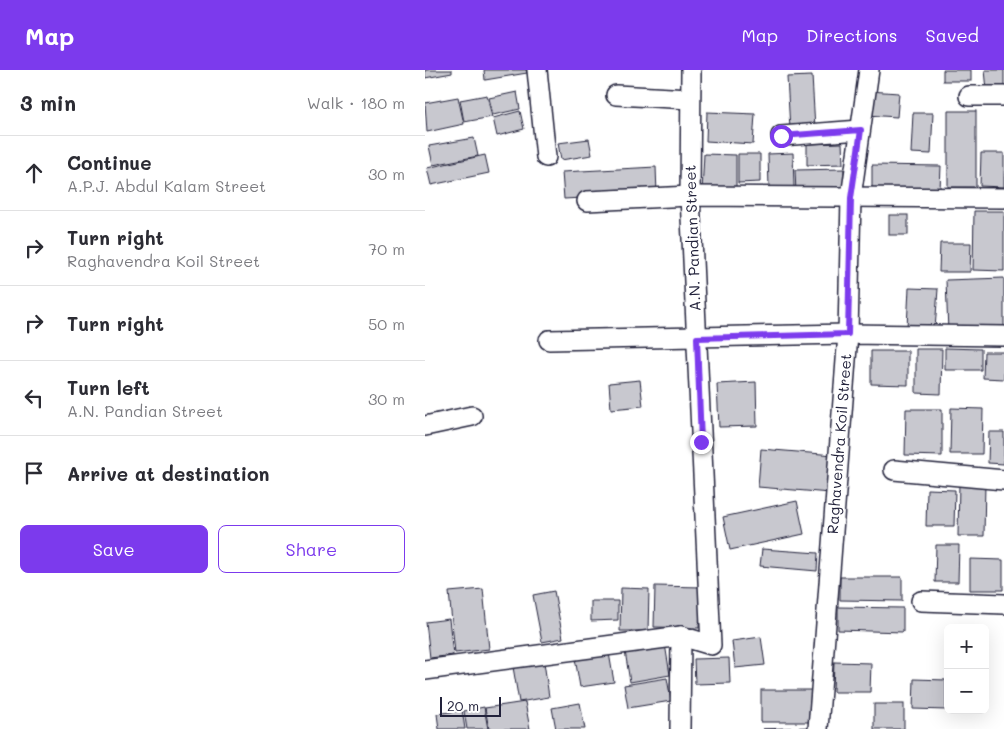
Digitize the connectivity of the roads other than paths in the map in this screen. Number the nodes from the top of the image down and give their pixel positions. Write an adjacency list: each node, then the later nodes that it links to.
1 (537, 70): 10 (street)
2 (691, 70): 7 (street, A.N. Pandian Street)
3 (869, 70): 8 (street, Raghavendra Koil Street)
4 (616, 95): 7 (street)
5 (969, 96): 6 (street)
6 (1004, 96)
7 (690, 99): 11 (street, A.N. Pandian Street)
8 (861, 130): 9 (street); 12 (street, Raghavendra Koil Street)
9 (781, 136)
10 (546, 157)
11 (690, 196): 12 (street); 14 (street); 17 (street, A.N. Pandian Street)
12 (851, 198): 13 (street); 15 (street, Raghavendra Koil Street)
13 (1004, 198)
14 (587, 201)
15 (848, 334): 16 (street); 17 (street); 28 (street, Raghavendra Koil Street)
16 (1004, 336)
17 (697, 338): 18 (street); 25 (street, A.N. Pandian Street)
18 (549, 340)
19 (472, 416): 20 (street)
20 (425, 426)
21 (894, 470): 22 (street)
22 (1004, 480)
23 (921, 601): 24 (street)
24 (1004, 604)
25 (681, 636): 26 (street); 27 (street)
26 (425, 670)
27 (680, 729)
28 (818, 729)

